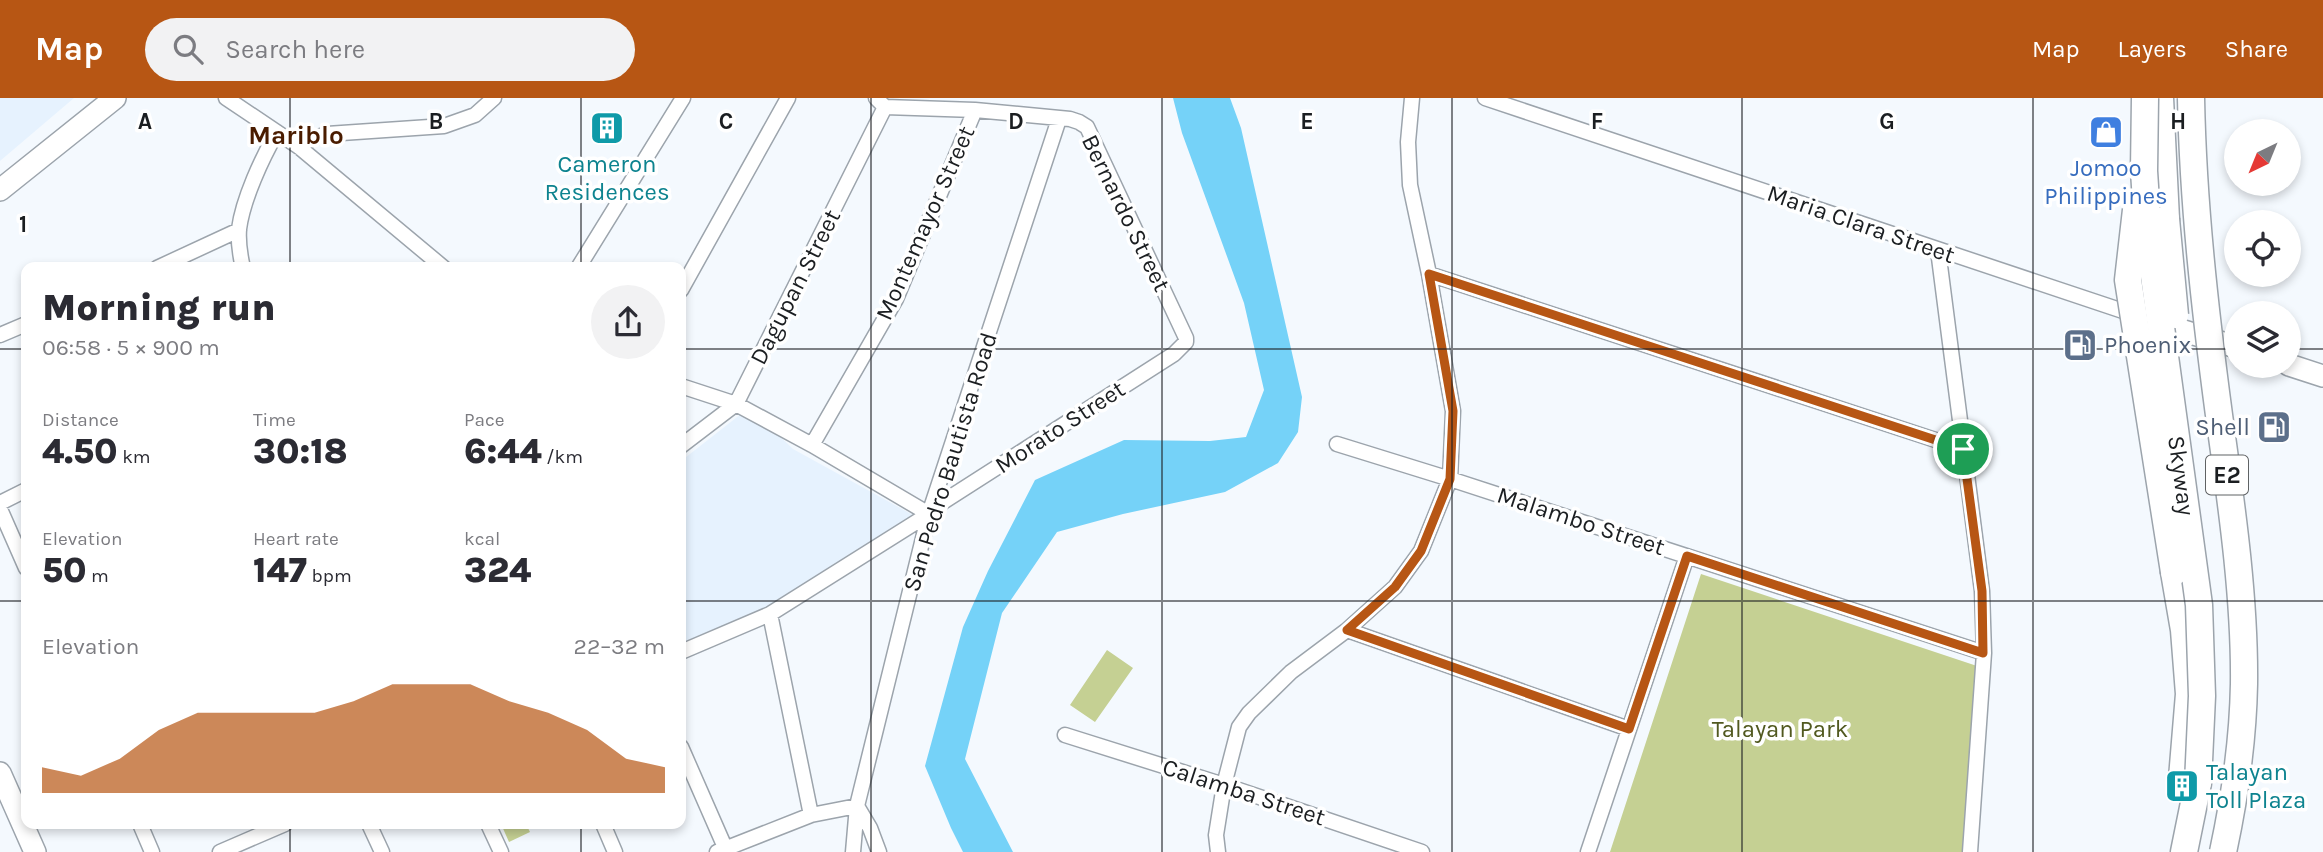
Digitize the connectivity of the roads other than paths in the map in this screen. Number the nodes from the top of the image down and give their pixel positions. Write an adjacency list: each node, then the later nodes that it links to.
1 (115, 98): 16 (street)
2 (226, 98): 13 (street)
3 (494, 98): 14 (street)
4 (683, 98): 22 (street)
5 (788, 98): 24 (street)
6 (1412, 98): 23 (street)
7 (1485, 98): 18 (street, Maria Clara Street)
8 (2191, 98): 79 (highway, Skyway / E2, bridge)
9 (2155, 102): 15 (highway, Skyway / E2, bridge); 54 (highway, bridge)
10 (881, 103): 11 (street, Bernardo Street); 33 (street, Dagupan Street)
11 (975, 110): 12 (street, Bernardo Street); 36 (street, Montemayor Street)
12 (1059, 119): 28 (street, Bernardo Street); 42 (street, San Pedro Bautista Road)
13 (277, 132): 14 (street); 17 (street)
14 (299, 147): 21 (street)
15 (2144, 171): 54 (highway, Skyway / E2, bridge); 54 (highway, bridge)
16 (0, 190)
17 (239, 230): 19 (street); 20 (street)
18 (1938, 250): 25 (street, Maria Clara Street); 37 (street)
19 (170, 262)
20 (242, 262)
21 (430, 262)
22 (582, 262)
23 (1429, 274): 37 (street); 38 (street)
24 (686, 281)
25 (2161, 324): 29 (street, Maria Clara Street)
26 (21, 326): 27 (street)
27 (0, 335)
28 (1186, 342): 42 (street, Morato Street)
29 (2224, 343)
30 (2301, 369): 31 (street)
31 (2323, 376)
32 (686, 388): 33 (street)
33 (736, 404): 34 (street, Dagupan Street); 36 (street)
34 (686, 442)
35 (1337, 444): 38 (street, Malambo Street)
36 (812, 445): 42 (street)
37 (1963, 449): 48 (street)
38 (1450, 479): 43 (street, Malambo Street); 46 (street)
39 (21, 492): 40 (street)
40 (0, 503)
41 (0, 509): 44 (street)
42 (930, 512): 45 (street, Morato Street); 55 (street, San Pedro Bautista Road)
43 (1687, 556): 48 (street, Malambo Street); 49 (street)
44 (21, 557)
45 (770, 614): 47 (street, Morato Street); 56 (street)
46 (1347, 630): 49 (street); 53 (street)
47 (686, 650)
48 (1983, 653): 76 (street)
49 (1629, 729): 75 (street)
50 (1065, 735): 53 (street, Calamba Street)
51 (686, 759): 64 (street)
52 (0, 773): 57 (street)
53 (1224, 785): 73 (street); 74 (street, Calamba Street)
54 (2187, 785): 77 (highway); 78 (highway, Skyway / E2)
55 (858, 806): 56 (street); 71 (street, San Pedro Bautista Road); 72 (street)
56 (811, 815): 64 (street)
57 (21, 820)
58 (25, 829): 65 (street)
59 (142, 829): 66 (street)
60 (273, 829): 67 (street)
61 (371, 829): 68 (street)
62 (490, 829): 69 (street)
63 (605, 829): 70 (street)
64 (723, 851)
65 (35, 852)
66 (152, 852)
67 (220, 852)
68 (382, 852)
69 (501, 852)
70 (615, 852)
71 (853, 852)
72 (879, 852)
73 (1218, 852)
74 (1422, 852)
75 (1588, 852)
76 (1970, 852)
77 (2172, 852)
78 (2184, 852)
79 (2223, 852)

